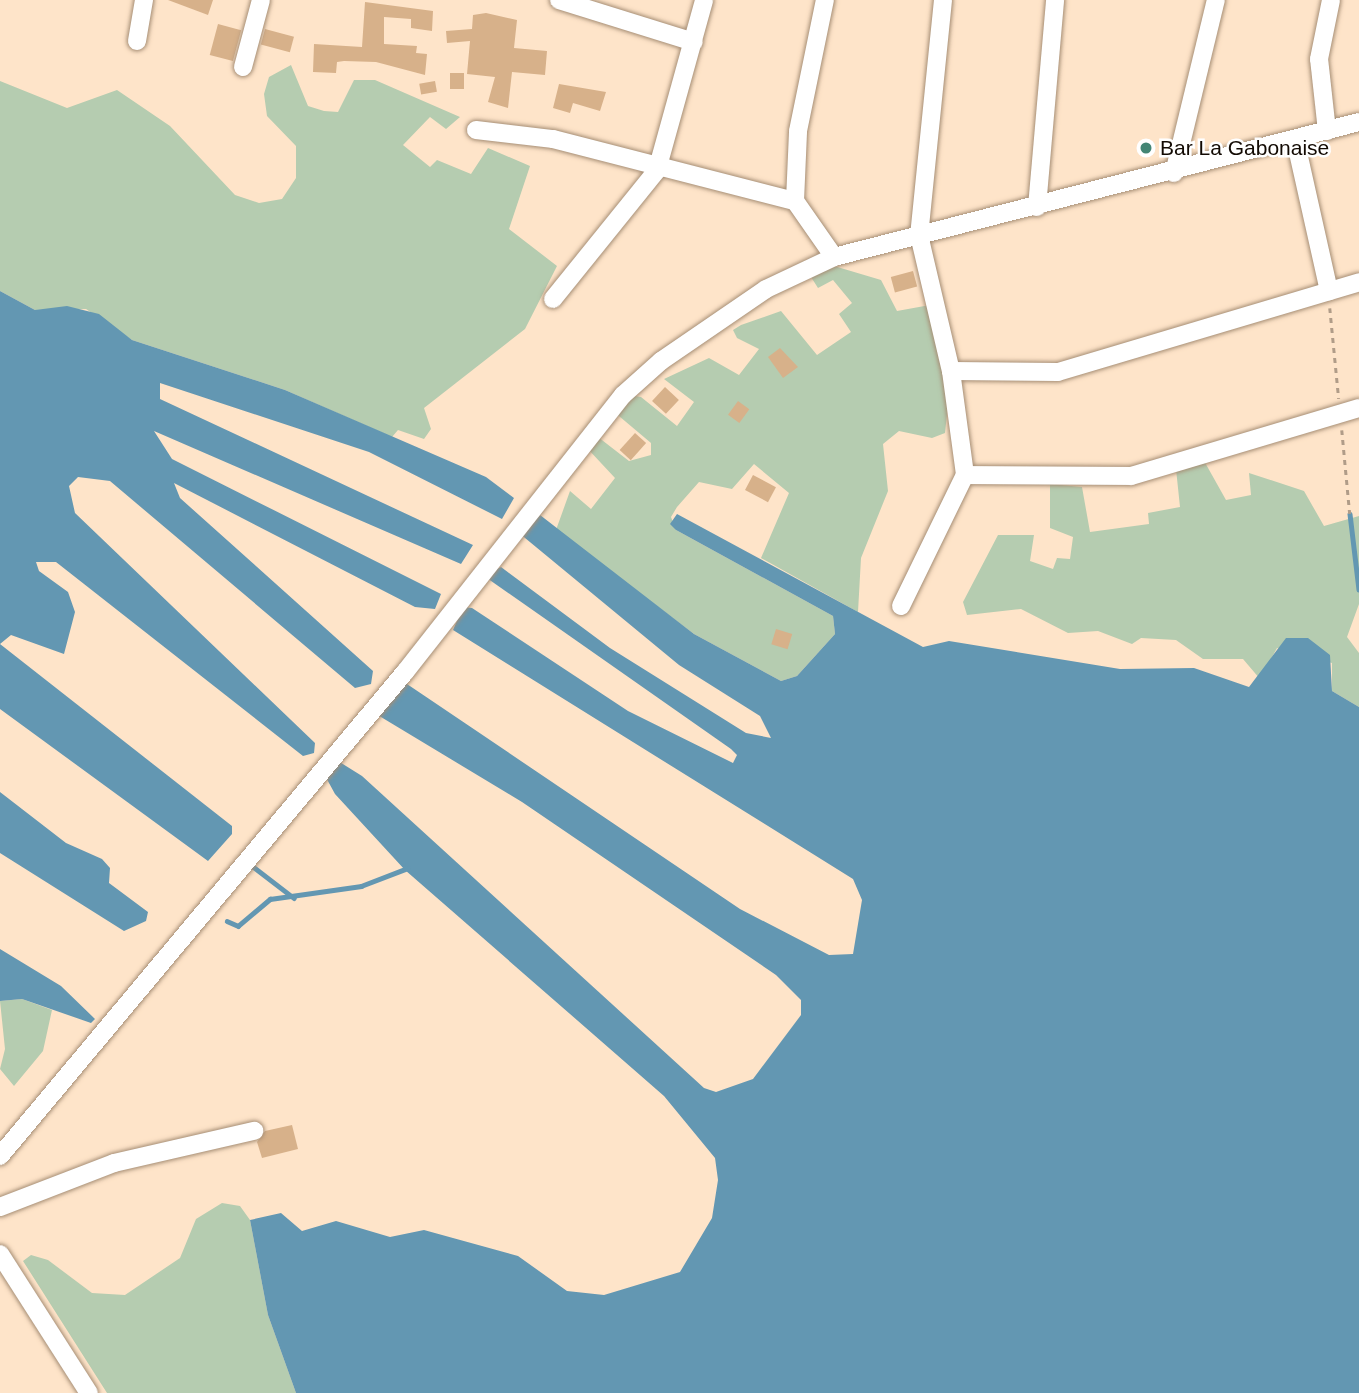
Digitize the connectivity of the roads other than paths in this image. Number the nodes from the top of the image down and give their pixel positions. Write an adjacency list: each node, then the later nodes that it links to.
1 (144, 0): 10 (street)
2 (261, 0): 12 (street)
3 (559, 0): 11 (street)
4 (704, 0): 11 (street)
5 (825, 0): 19 (street)
6 (943, 0): 21 (street)
7 (1055, 0): 20 (street)
8 (1216, 0): 18 (street)
9 (1331, 0): 15 (street)
10 (136, 41)
11 (694, 42): 17 (street)
12 (243, 67)
13 (1359, 122): 15 (street)
14 (476, 130): 17 (street)
15 (1327, 131): 16 (street)
16 (1295, 138): 18 (street); 24 (street)
17 (657, 170): 19 (street); 25 (street)
18 (1174, 173): 20 (street)
19 (794, 201): 22 (street)
20 (1037, 206): 21 (street)
21 (919, 236): 22 (street); 26 (street)
22 (834, 257): 31 (street)
23 (1359, 282): 24 (street)
24 (1329, 291): 26 (street)
25 (553, 299)
26 (951, 371): 28 (street)
27 (1359, 408): 28 (street)
28 (965, 475): 29 (street)
29 (901, 606)
30 (254, 1131): 32 (street)
31 (0, 1156)
32 (0, 1207)
33 (0, 1254): 34 (street)
34 (89, 1393)

